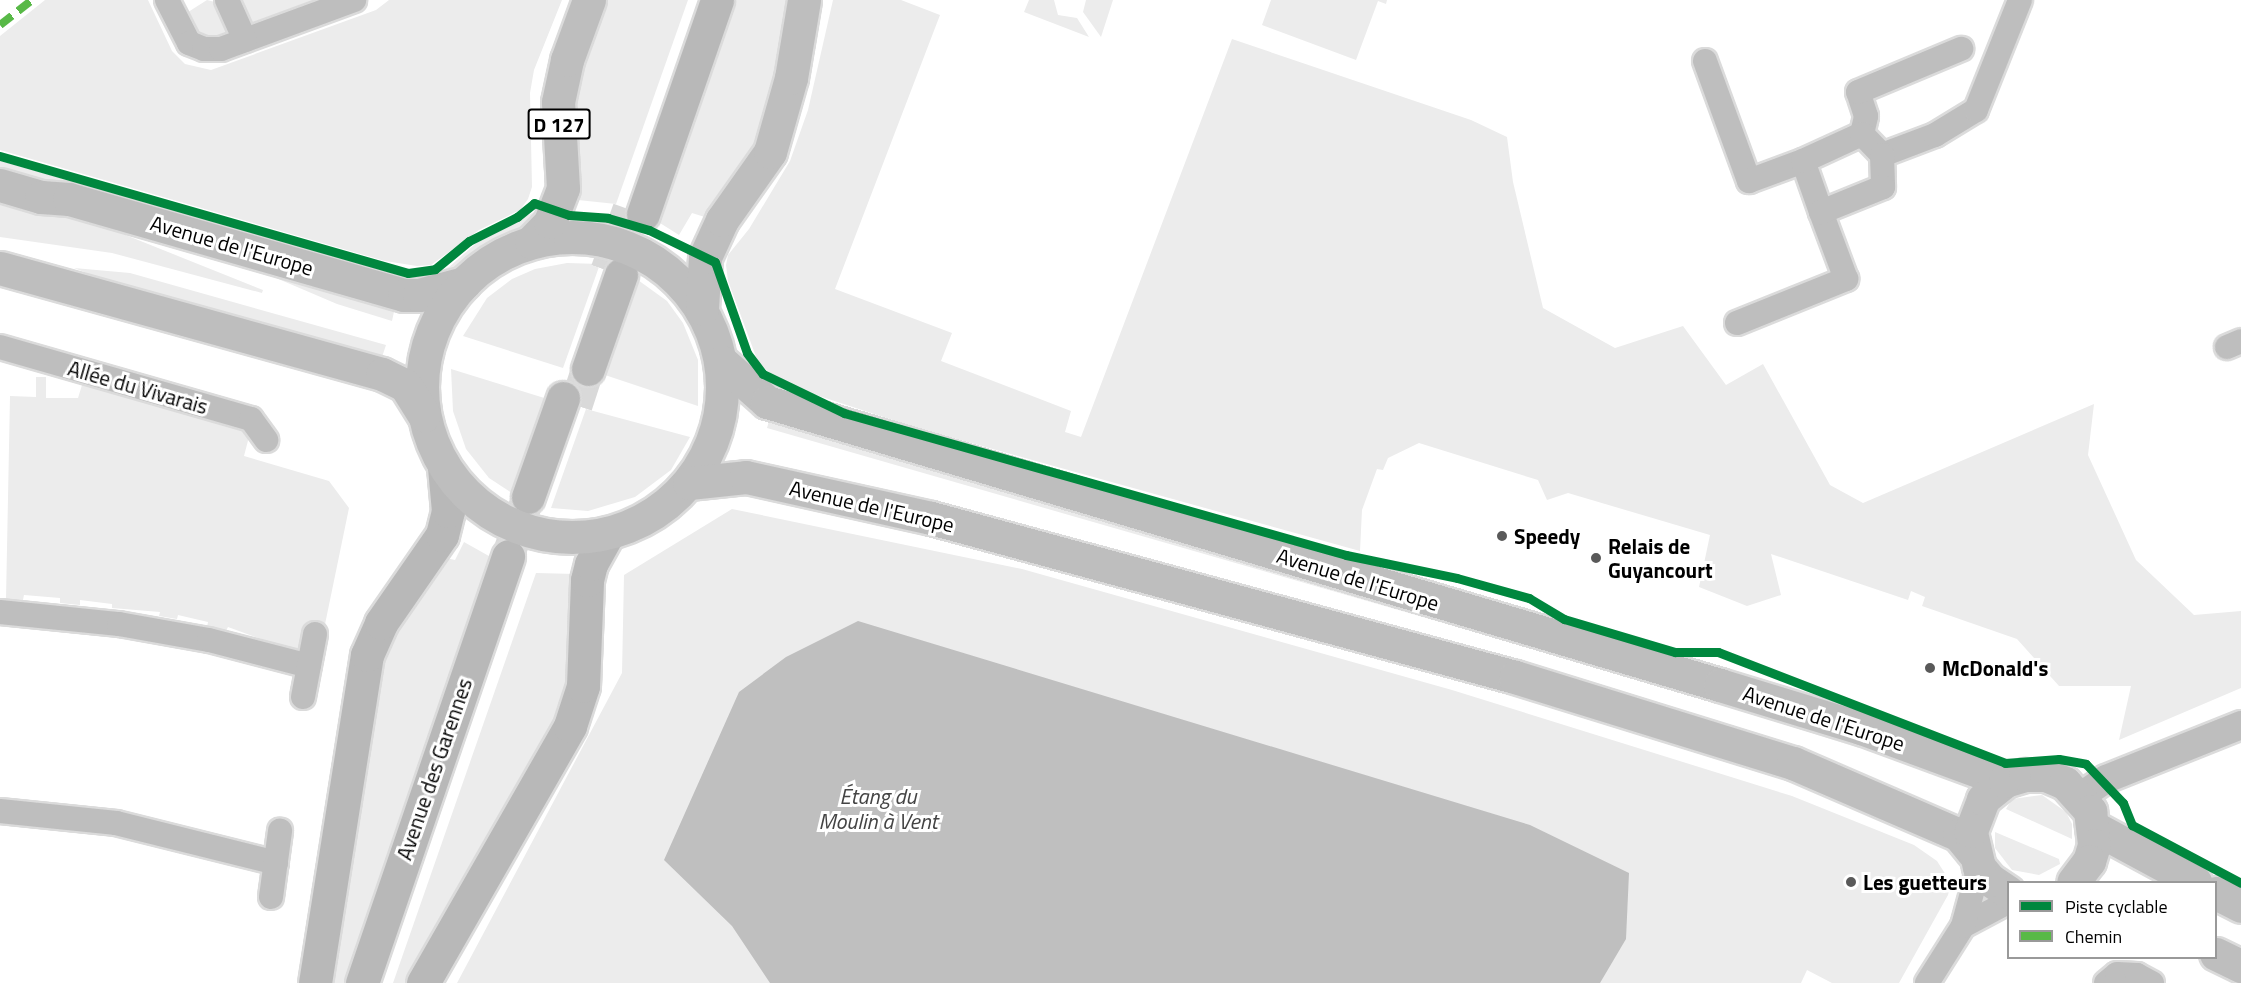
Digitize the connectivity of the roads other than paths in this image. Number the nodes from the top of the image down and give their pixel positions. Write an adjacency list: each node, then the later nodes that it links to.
1 (228, 0): 9 (street)
2 (354, 0): 9 (street)
3 (589, 0): 17 (main road, D 127)
4 (701, 0): 5 (main road)
5 (717, 0)
6 (804, 0): 21 (main road)
7 (2020, 0): 13 (street)
8 (175, 2): 9 (street)
9 (245, 40)
10 (1961, 49): 12 (street)
11 (1705, 61): 14 (street)
12 (1862, 134): 13 (street); 14 (street)
13 (1882, 155): 16 (street)
14 (1803, 161): 16 (street)
15 (0, 185): 20 (main road, Avenue de l'Europe)
16 (1821, 212): 22 (street)
17 (531, 242): 20 (main road); 21 (main road)
18 (0, 268): 27 (main road)
19 (614, 273): 25 (main road)
20 (464, 283): 27 (main road)
21 (702, 309): 24 (main road)
22 (1737, 323)
23 (0, 347): 28 (street, Allée du Vivarais)
24 (722, 362): 30 (main road); 38 (main road, Avenue de l'Europe)
25 (581, 366)
26 (569, 401): 31 (main road)
27 (424, 416): 29 (main road)
28 (266, 440)
29 (444, 467): 32 (main road); 55 (main road)
30 (689, 483): 32 (main road); 43 (main road, Avenue de l'Europe)
31 (535, 500)
32 (608, 533): 58 (main road)
33 (0, 612): 35 (street)
34 (315, 634): 35 (street)
35 (309, 666): 36 (street)
36 (303, 697)
37 (2241, 725): 39 (street)
38 (2005, 781): 39 (main road); 43 (main road)
39 (2081, 796): 41 (main road)
40 (0, 811): 44 (street)
41 (2095, 828): 45 (main road); 46 (main road)
42 (280, 831): 44 (street)
43 (1976, 859): 47 (main road, Avenue de l'Europe); 52 (street)
44 (276, 863): 49 (street)
45 (2074, 881)
46 (2193, 881)
47 (2007, 891)
48 (2217, 894): 51 (main road)
49 (271, 897)
50 (2007, 903): 52 (street)
51 (2241, 906)
52 (1963, 926): 59 (street)
53 (2217, 954): 54 (main road)
54 (2241, 966)
55 (315, 983)
56 (362, 983): 57 (main road, Avenue des Garennes)
57 (374, 983)
58 (423, 983)
59 (1927, 983)
60 (2106, 983): 61 (street)
61 (2152, 983)

